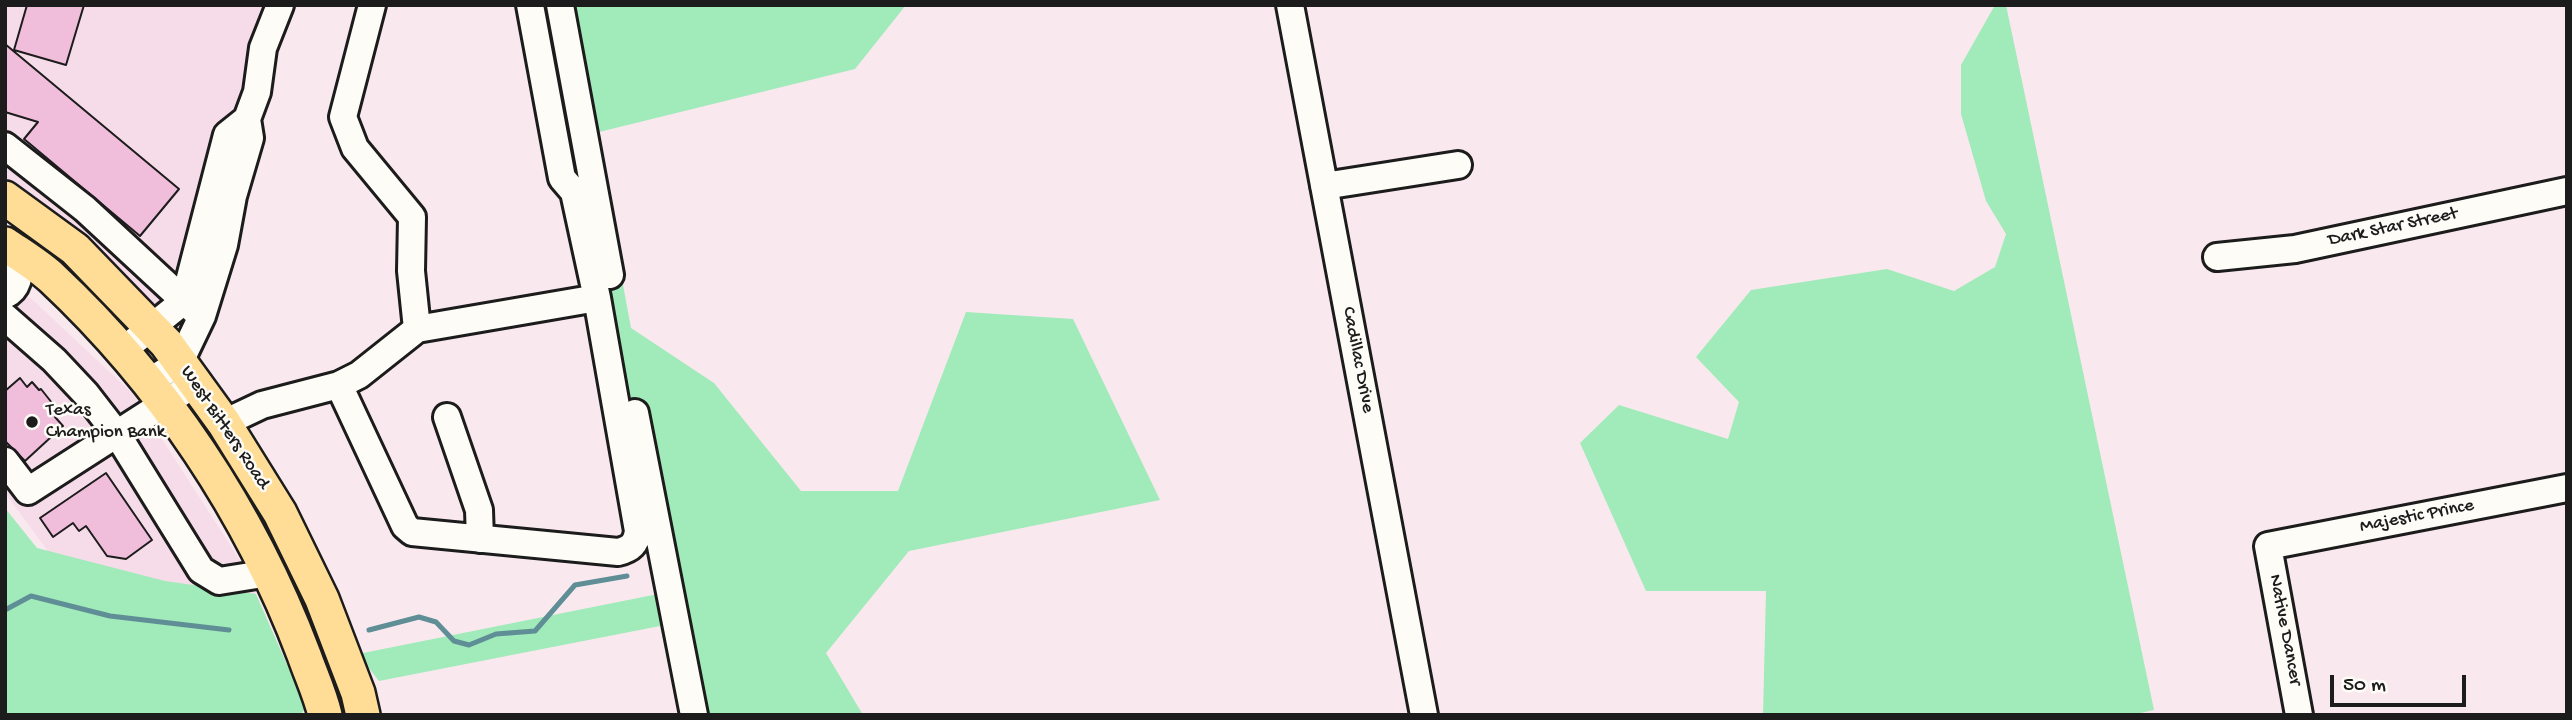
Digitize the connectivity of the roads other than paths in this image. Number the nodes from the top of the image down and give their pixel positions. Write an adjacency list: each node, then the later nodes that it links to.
1 (280, 5): 15 (street)
2 (372, 5): 18 (street)
3 (530, 5): 14 (street)
4 (560, 5): 33 (street)
5 (1290, 5): 8 (street, Cadillac Drive)
6 (5, 146): 15 (street)
7 (1458, 164): 8 (street)
8 (1324, 186): 34 (street, Cadillac Drive)
9 (2567, 191): 12 (street, Dark Star Street)
10 (5, 198): 17 (main road, West Bitters Road)
11 (13, 249): 13 (street); 19 (main road, West Bitters Road)
12 (2217, 257)
13 (5, 295)
14 (597, 298): 18 (street); 28 (street)
15 (193, 309): 17 (street); 20 (street)
16 (5, 317): 25 (street)
17 (151, 327): 19 (street); 20 (main road, West Bitters Road)
18 (417, 329): 21 (street)
19 (122, 351): 22 (main road, West Bitters Road)
20 (188, 372): 22 (street); 24 (main road, West Bitters Road)
21 (339, 385): 24 (street); 28 (street)
22 (157, 393): 25 (street); 30 (main road, West Bitters Road)
23 (447, 417): 28 (street)
24 (224, 422): 32 (main road, West Bitters Road)
25 (117, 434): 26 (street); 30 (street)
26 (5, 461)
27 (2567, 488): 29 (street, Majestic Prince)
28 (480, 539)
29 (2268, 546): 35 (street, Native Dancer)
30 (268, 573): 31 (main road, West Bitters Road)
31 (325, 715)
32 (363, 715)
33 (694, 715)
34 (1424, 715)
35 (2300, 715)

